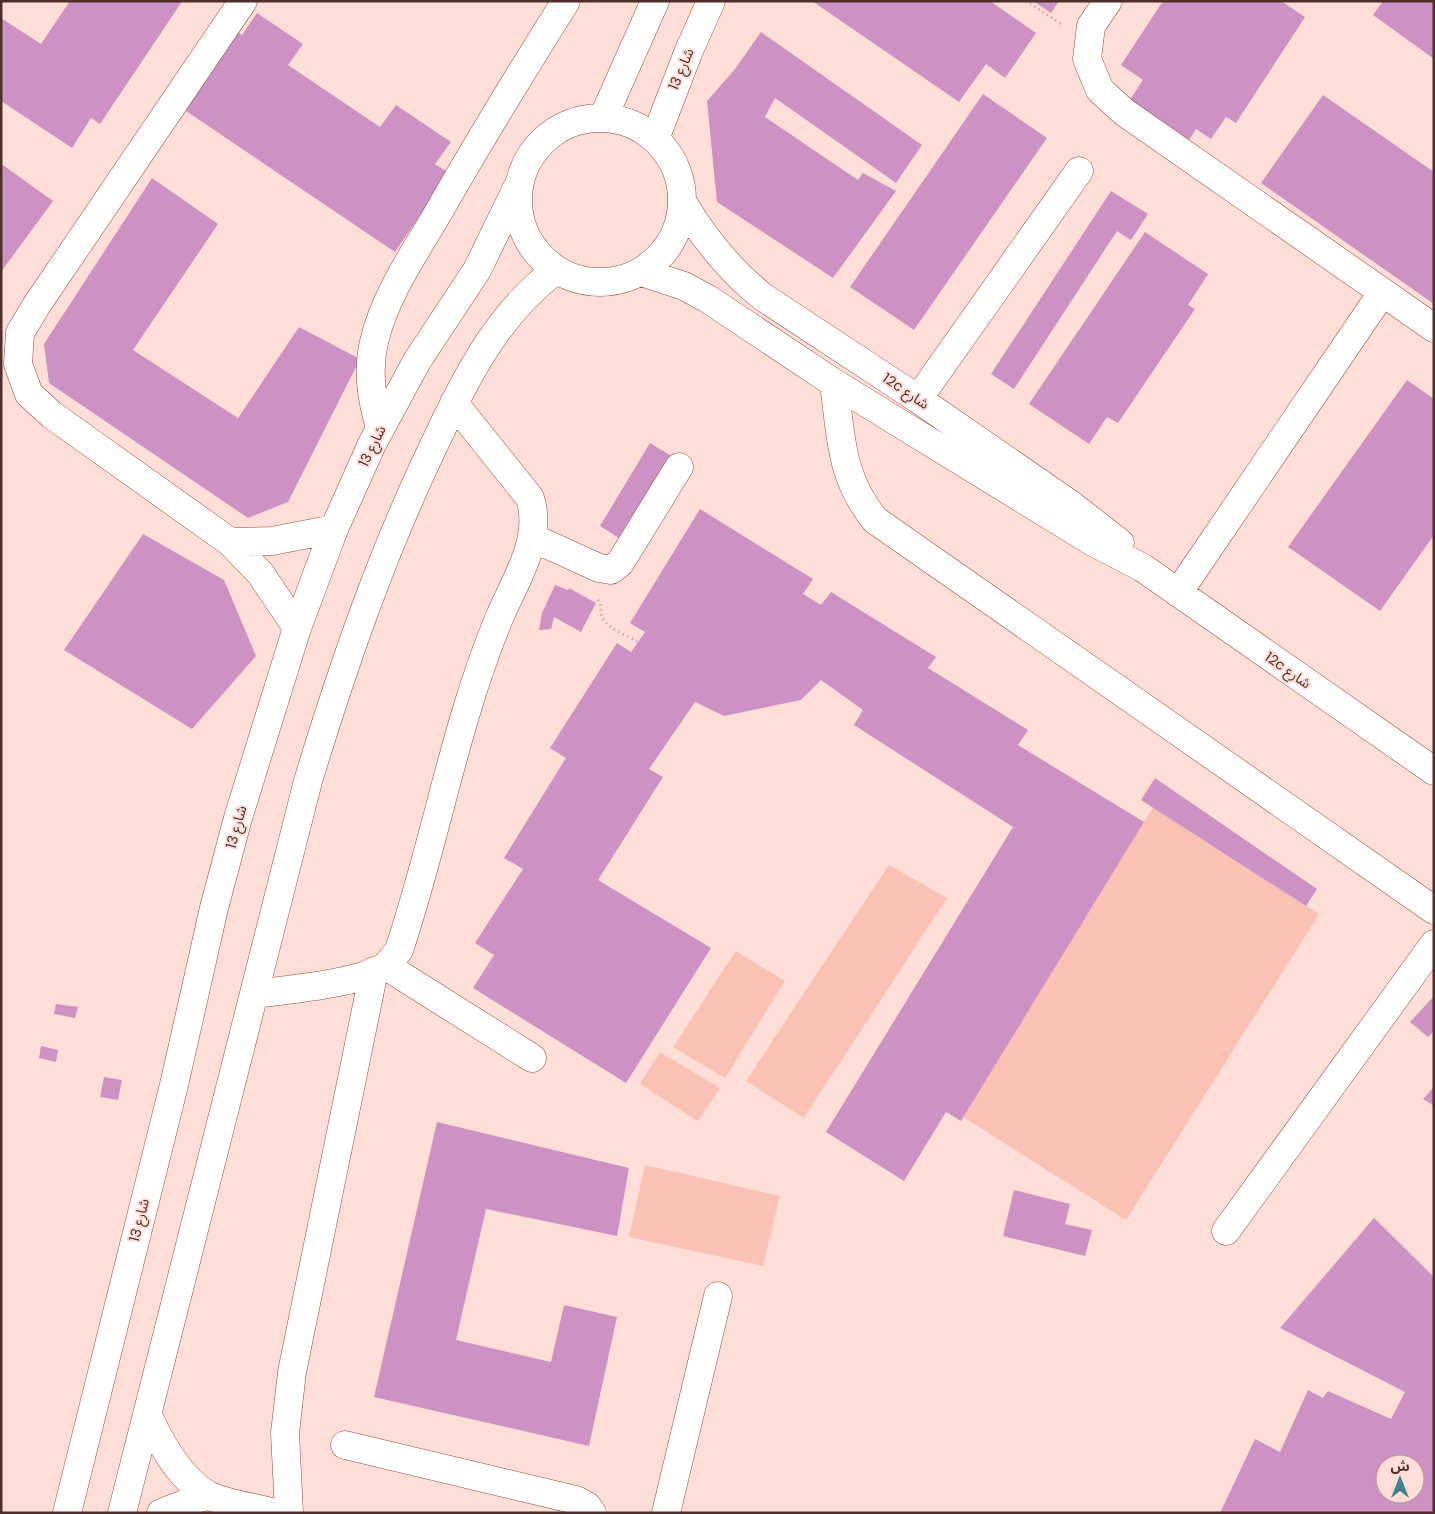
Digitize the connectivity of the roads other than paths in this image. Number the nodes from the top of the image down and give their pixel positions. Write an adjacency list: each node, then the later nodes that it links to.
1 (243, 1): 22 (street)
2 (566, 1): 18 (street)
3 (655, 1): 6 (street)
4 (712, 1): 7 (street, شارع 13)
5 (1108, 1): 13 (street)
6 (603, 118): 7 (street); 9 (street)
7 (655, 139): 10 (street)
8 (1079, 171): 16 (street)
9 (519, 184): 11 (street); 18 (street, شارع 13)
10 (683, 203): 12 (street); 16 (street, 12c شارع)
11 (556, 270): 12 (street); 17 (street)
12 (640, 272): 15 (street, 12c شارع)
13 (1382, 292): 14 (street); 24 (street)
14 (1434, 328)
15 (834, 383): 23 (street, 12c شارع); 27 (street)
16 (918, 399): 23 (street, 12c شارع)
17 (454, 403): 21 (street); 30 (street)
18 (380, 428): 20 (street, شارع 13)
19 (679, 467): 21 (street)
20 (334, 529): 22 (street); 25 (street, شارع 13)
21 (533, 538): 29 (street)
22 (230, 542): 25 (street)
23 (1143, 568): 24 (street, 12c شارع)
24 (1178, 592): 26 (street, 12c شارع)
25 (297, 628): 37 (street, شارع 13)
26 (1434, 771)
27 (1434, 910)
28 (1434, 944): 32 (street)
29 (380, 968): 30 (street); 31 (street); 41 (street)
30 (255, 994): 34 (street)
31 (532, 1058)
32 (1226, 1231)
33 (718, 1296): 43 (street)
34 (148, 1416): 36 (street); 38 (street)
35 (345, 1445): 42 (street)
36 (208, 1495): 39 (street); 40 (street)
37 (67, 1513)
38 (122, 1513)
39 (161, 1513)
40 (275, 1513)
41 (289, 1513)
42 (592, 1513)
43 (666, 1513)

